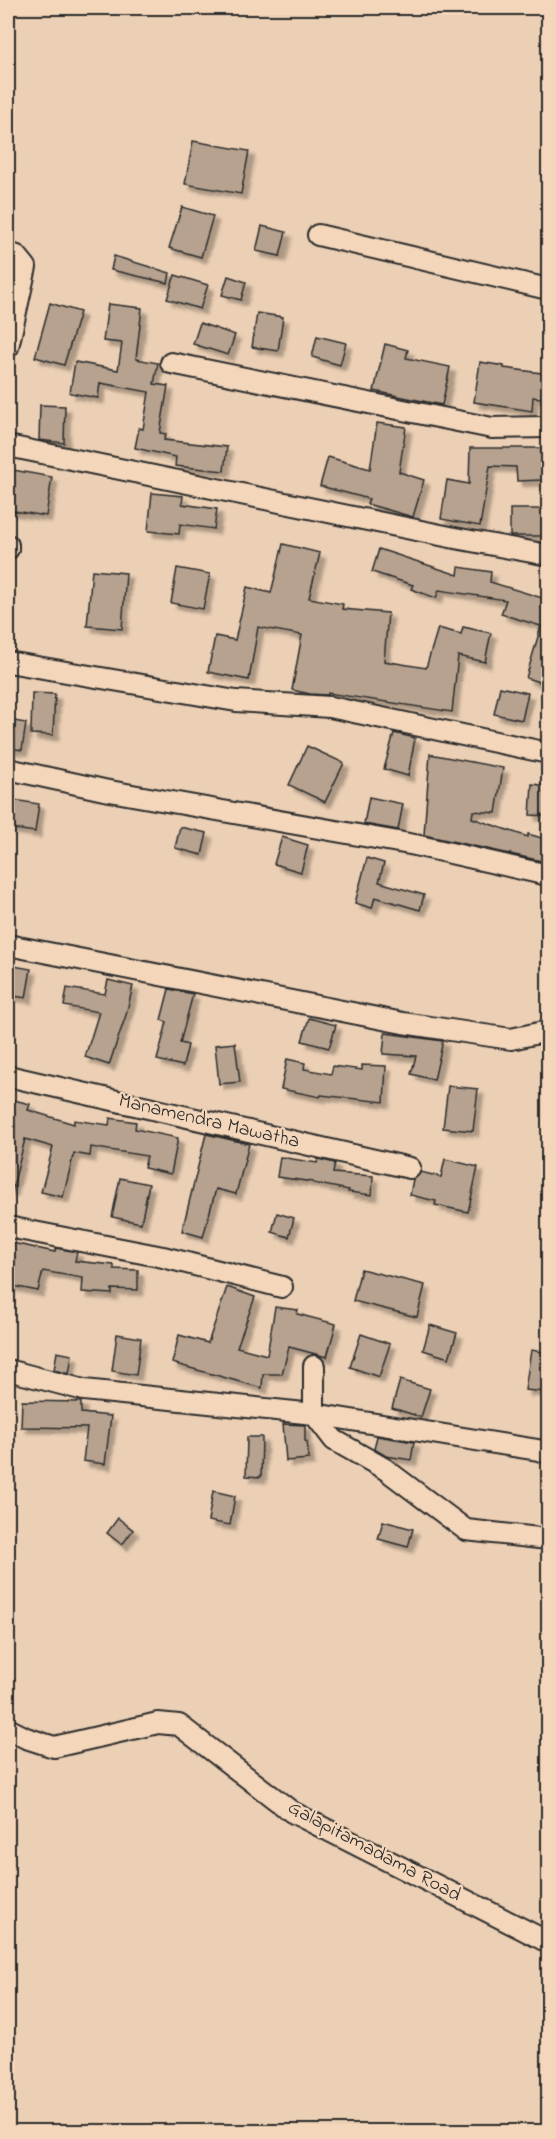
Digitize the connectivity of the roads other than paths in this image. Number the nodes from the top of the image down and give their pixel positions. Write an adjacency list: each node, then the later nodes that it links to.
1 (318, 236): 3 (street)
2 (8, 253): 4 (street)
3 (549, 289)
4 (8, 347)
5 (171, 363): 6 (street)
6 (549, 427)
7 (8, 446): 8 (street)
8 (549, 555)
9 (8, 662): 10 (street)
10 (549, 753)
11 (8, 769): 12 (street)
12 (549, 875)
13 (8, 945): 14 (street)
14 (549, 1031)
15 (8, 1076): 16 (street, Manamendra Mawatha)
16 (410, 1168)
17 (8, 1227): 18 (street)
18 (282, 1287)
19 (315, 1366): 21 (street)
20 (8, 1370): 21 (street)
21 (314, 1414): 22 (street); 23 (street)
22 (549, 1453)
23 (549, 1539)
24 (8, 1729): 25 (street, Galapitamadama Road)
25 (549, 1942)

